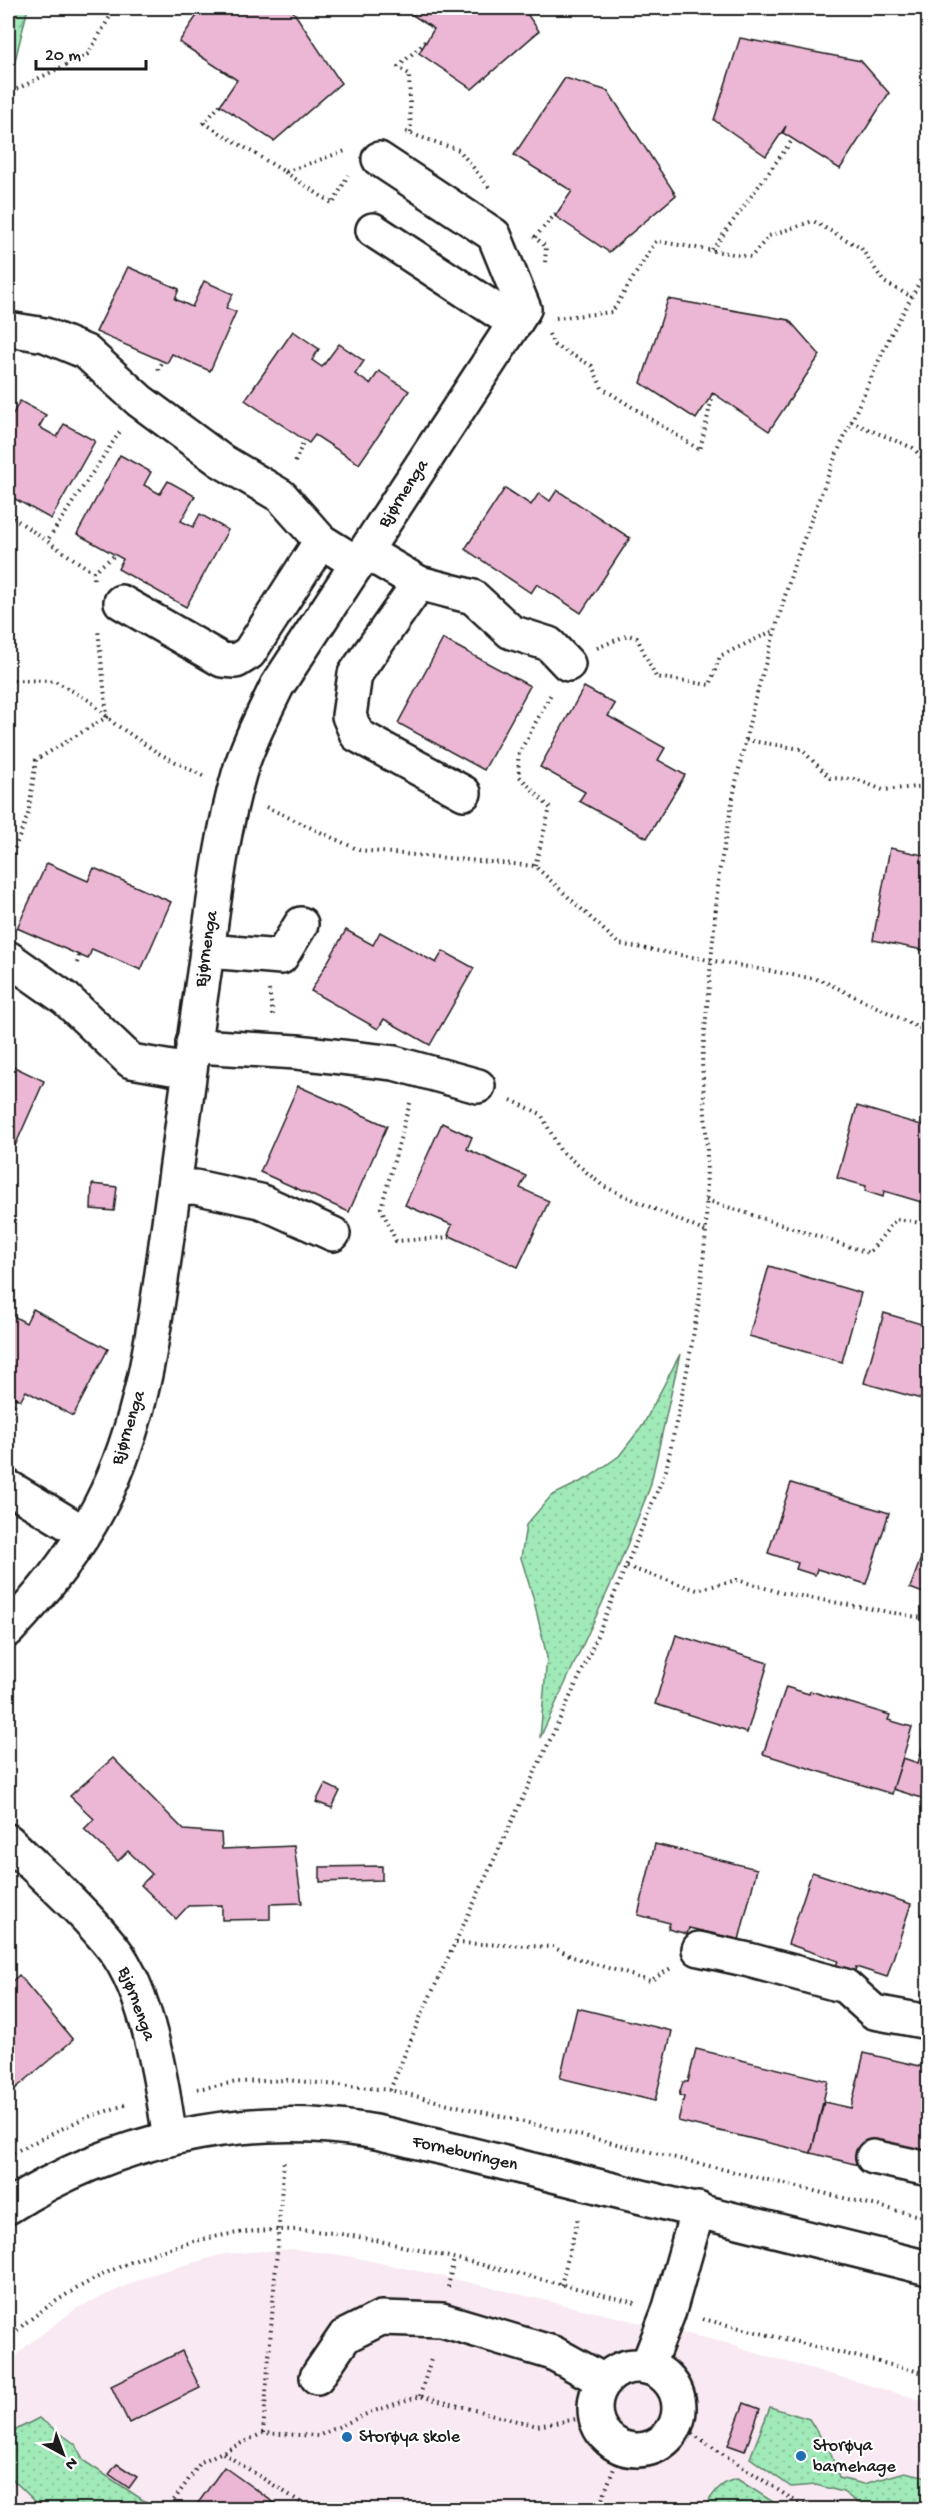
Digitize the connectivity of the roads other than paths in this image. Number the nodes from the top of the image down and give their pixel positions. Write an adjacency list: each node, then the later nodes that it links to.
1 (379, 159): 3 (street)
2 (373, 230): 3 (street)
3 (528, 317): 6 (street, Bjørnenga)
4 (8, 328): 5 (street)
5 (321, 541): 6 (street); 8 (street)
6 (362, 558): 7 (street); 12 (street, Bjørnenga)
7 (419, 584): 9 (street); 10 (street)
8 (121, 602)
9 (568, 664)
10 (464, 793)
11 (301, 924): 12 (street)
12 (207, 951): 14 (street, Bjørnenga)
13 (8, 958): 14 (street)
14 (191, 1057): 15 (street); 16 (street, Bjørnenga)
15 (478, 1086)
16 (174, 1188): 17 (street); 19 (street, Bjørnenga)
17 (333, 1234)
18 (12, 1498): 19 (street)
19 (84, 1533): 20 (street, Bjørnenga)
20 (8, 1630)
21 (8, 1841): 24 (street, Bjørnenga)
22 (699, 1949): 23 (street)
23 (928, 2022)
24 (170, 2139): 27 (street, Forneburingen); 28 (street, Forneburingen)
25 (873, 2157): 26 (street)
26 (928, 2169)
27 (8, 2207)
28 (698, 2209): 29 (street, Forneburingen); 30 (street)
29 (928, 2268)
30 (647, 2367): 32 (street); 32 (street)
31 (317, 2377): 32 (street)
32 (604, 2381)

